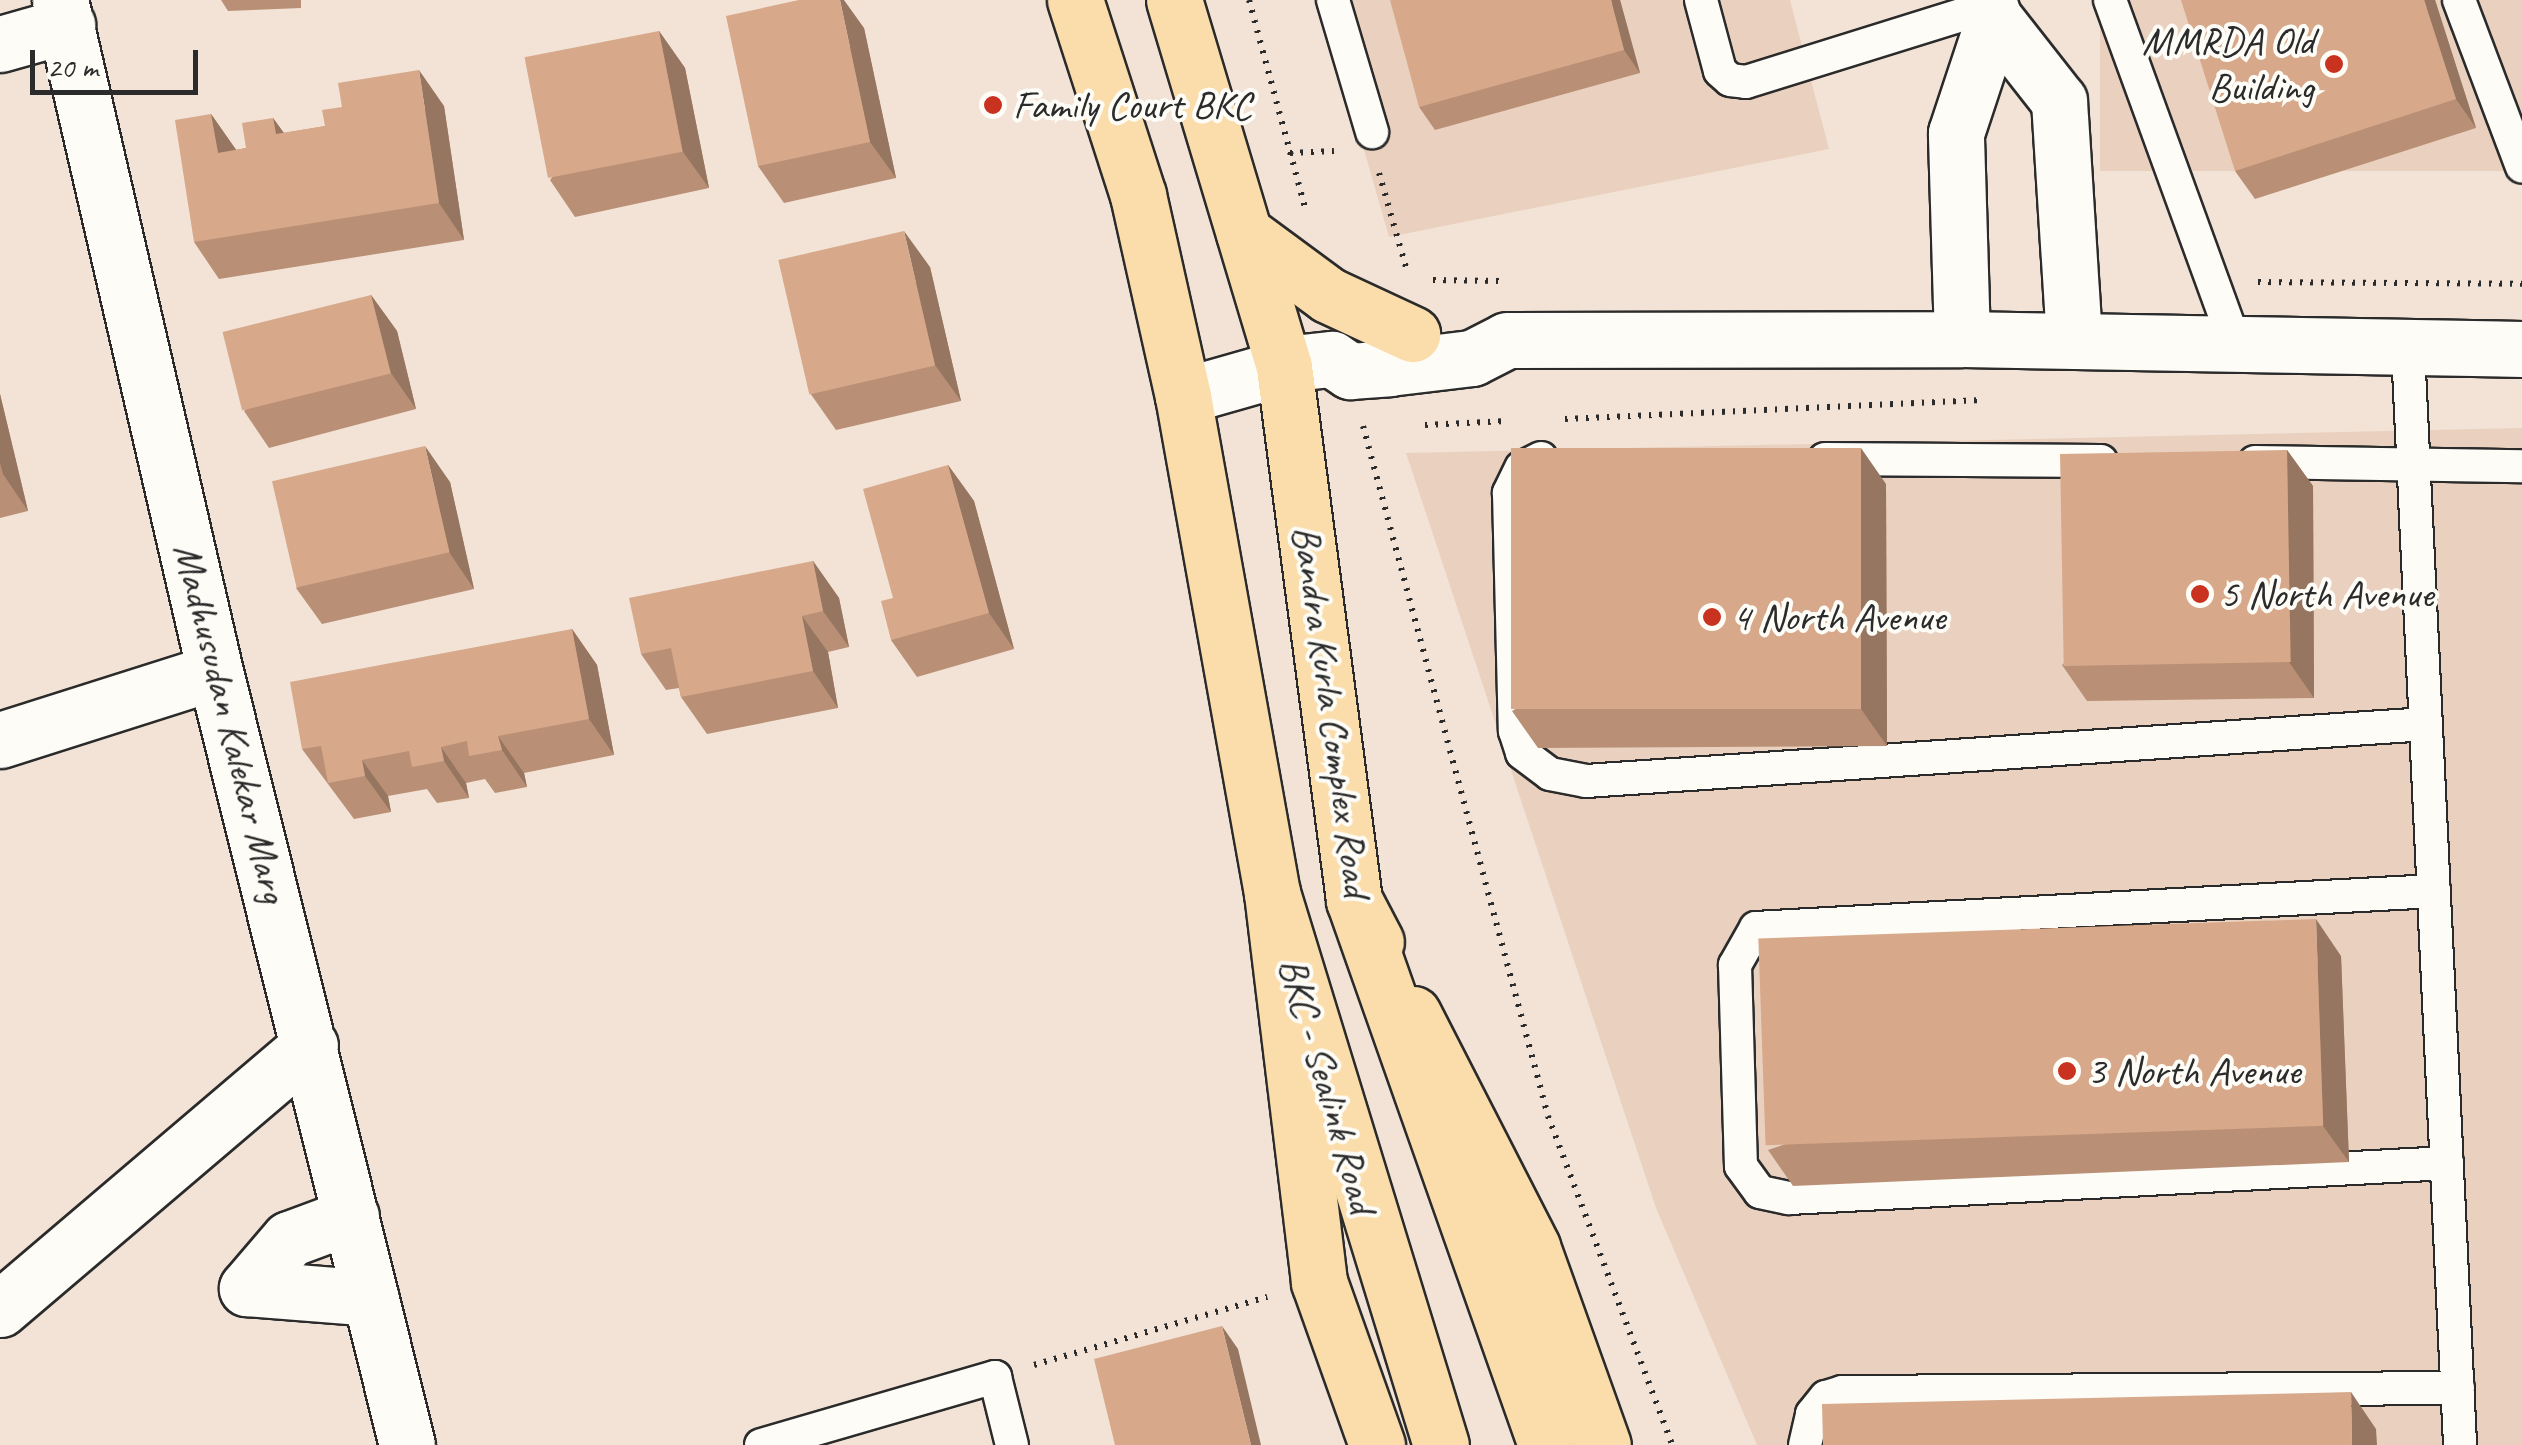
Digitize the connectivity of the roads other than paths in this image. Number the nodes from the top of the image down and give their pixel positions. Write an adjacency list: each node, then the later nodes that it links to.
1 (1075, 0): 21 (main road)
2 (1174, 0): 12 (main road, Bandra Kurla Complex Road)
3 (1333, 0): 10 (lane)
4 (1701, 0): 7 (lane)
5 (2110, 0): 17 (lane)
6 (2459, 0): 11 (lane)
7 (1991, 8): 14 (street); 16 (street)
8 (64, 13): 9 (street); 28 (street, Madhusudan Kalekar Marg)
9 (0, 44)
10 (1372, 132)
11 (2522, 167)
12 (1244, 234): 13 (main road); 20 (main road, Bandra Kurla Complex Road)
13 (1412, 334): 15 (street); 20 (street)
14 (1962, 339): 15 (street); 16 (street)
15 (1508, 340): 20 (street)
16 (2074, 342): 17 (street)
17 (2236, 346): 19 (street)
18 (2522, 349): 19 (street)
19 (2408, 350): 26 (lane)
20 (1308, 363): 21 (street); 33 (main road, Bandra Kurla Complex Road)
21 (1183, 396): 32 (main road)
22 (1570, 457): 29 (lane)
23 (1787, 459): 24 (lane)
24 (2143, 462)
25 (2222, 462): 26 (lane)
26 (2413, 464): 27 (lane); 29 (lane)
27 (2522, 466)
28 (214, 672): 30 (street); 34 (street, Madhusudan Kalekar Marg)
29 (2426, 724): 31 (lane)
30 (0, 740)
31 (2434, 891): 35 (lane); 35 (lane)
32 (1272, 893): 43 (main road); 44 (main road, BKC - Sealink Road)
33 (1354, 900): 45 (main road, BKC - Sealink Road); 46 (main road, Bandra Kurla Complex Road)
34 (310, 1046): 36 (street, Madhusudan Kalekar Marg); 38 (street)
35 (2447, 1162): 39 (lane)
36 (352, 1216): 37 (street, Madhusudan Kalekar Marg); 37 (street)
37 (372, 1298): 40 (street, Madhusudan Kalekar Marg)
38 (0, 1309)
39 (2458, 1388): 47 (lane); 48 (lane)
40 (408, 1445)
41 (761, 1445): 42 (lane)
42 (1012, 1445)
43 (1377, 1445)
44 (1441, 1445)
45 (1546, 1445)
46 (1604, 1445)
47 (1805, 1445)
48 (2460, 1445)

